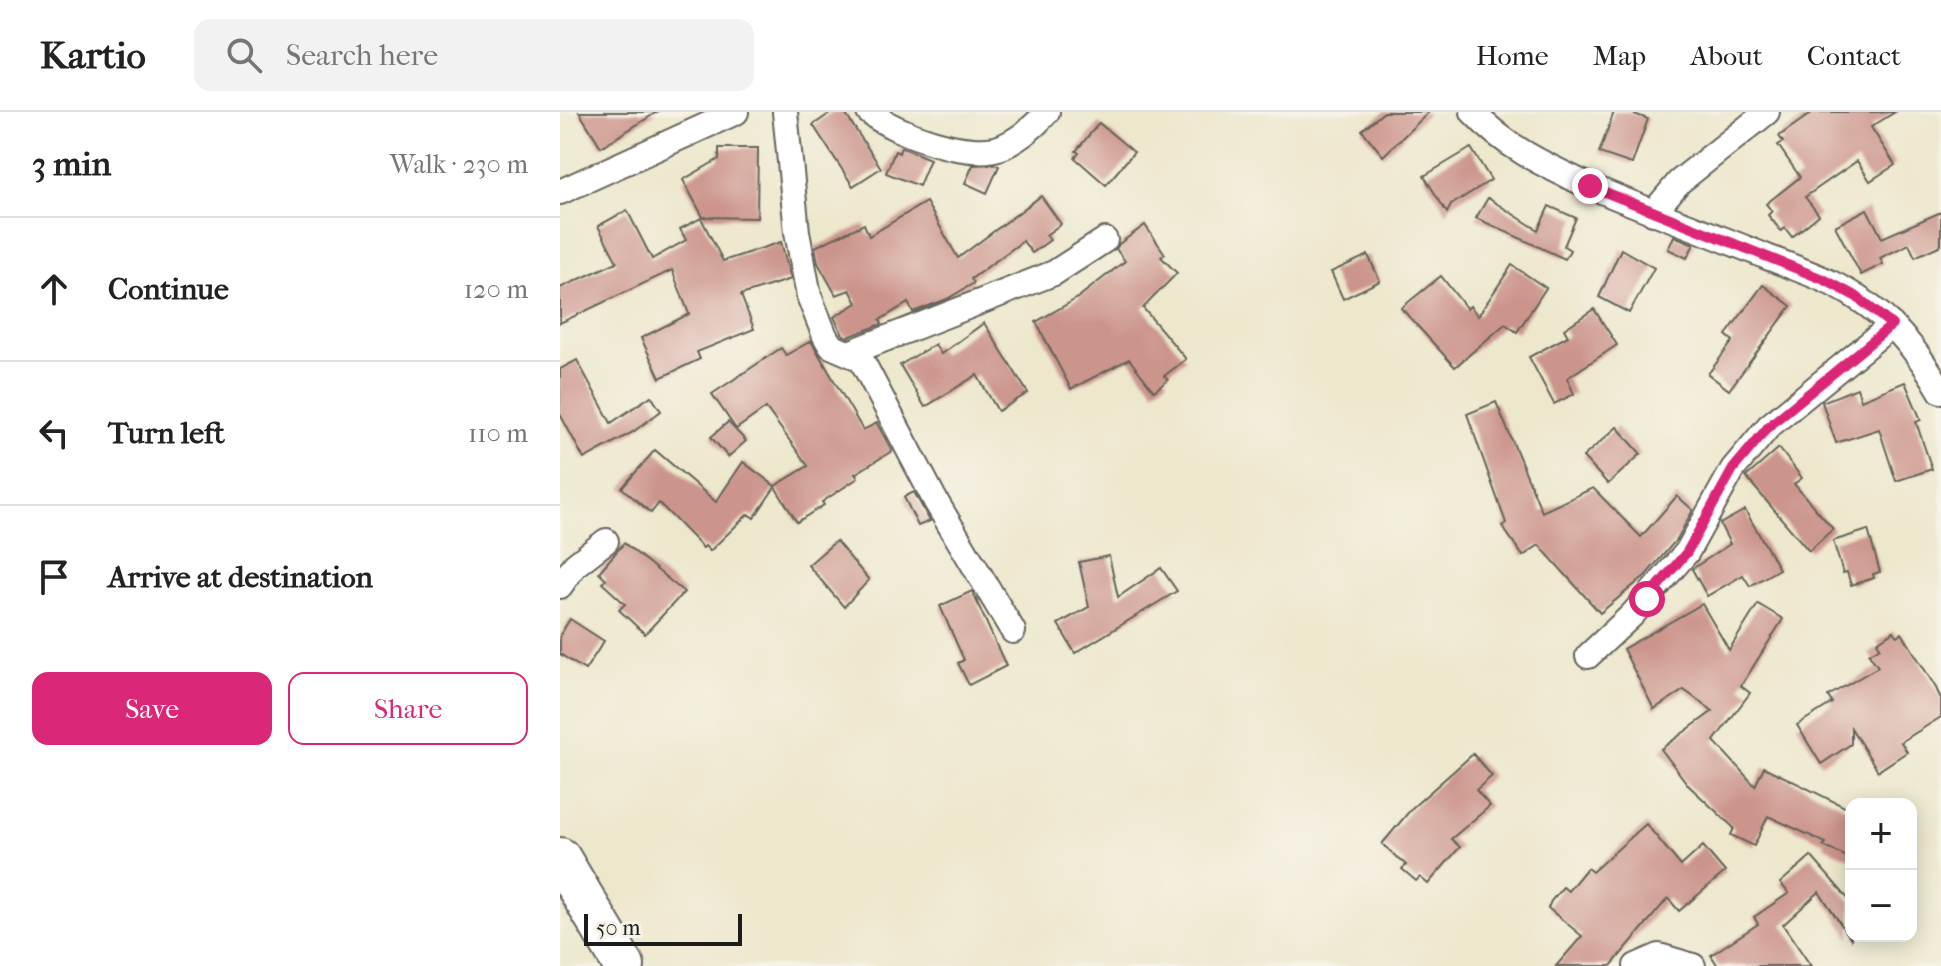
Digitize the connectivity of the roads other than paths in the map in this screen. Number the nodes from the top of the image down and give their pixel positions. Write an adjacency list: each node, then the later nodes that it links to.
1 (736, 112): 7 (street)
2 (785, 112): 11 (street)
3 (869, 112): 4 (street)
4 (1047, 112)
5 (1473, 112): 8 (street)
6 (1767, 112): 8 (street)
7 (562, 184)
8 (1653, 213): 10 (street)
9 (1105, 240): 11 (street)
10 (1892, 325): 12 (street); 16 (street)
11 (849, 353): 15 (street)
12 (1941, 391)
13 (606, 541): 14 (street)
14 (560, 586)
15 (1013, 631)
16 (1588, 656)
17 (560, 858): 18 (main road)
18 (624, 966)
19 (1636, 966): 20 (street)
20 (1693, 966)

